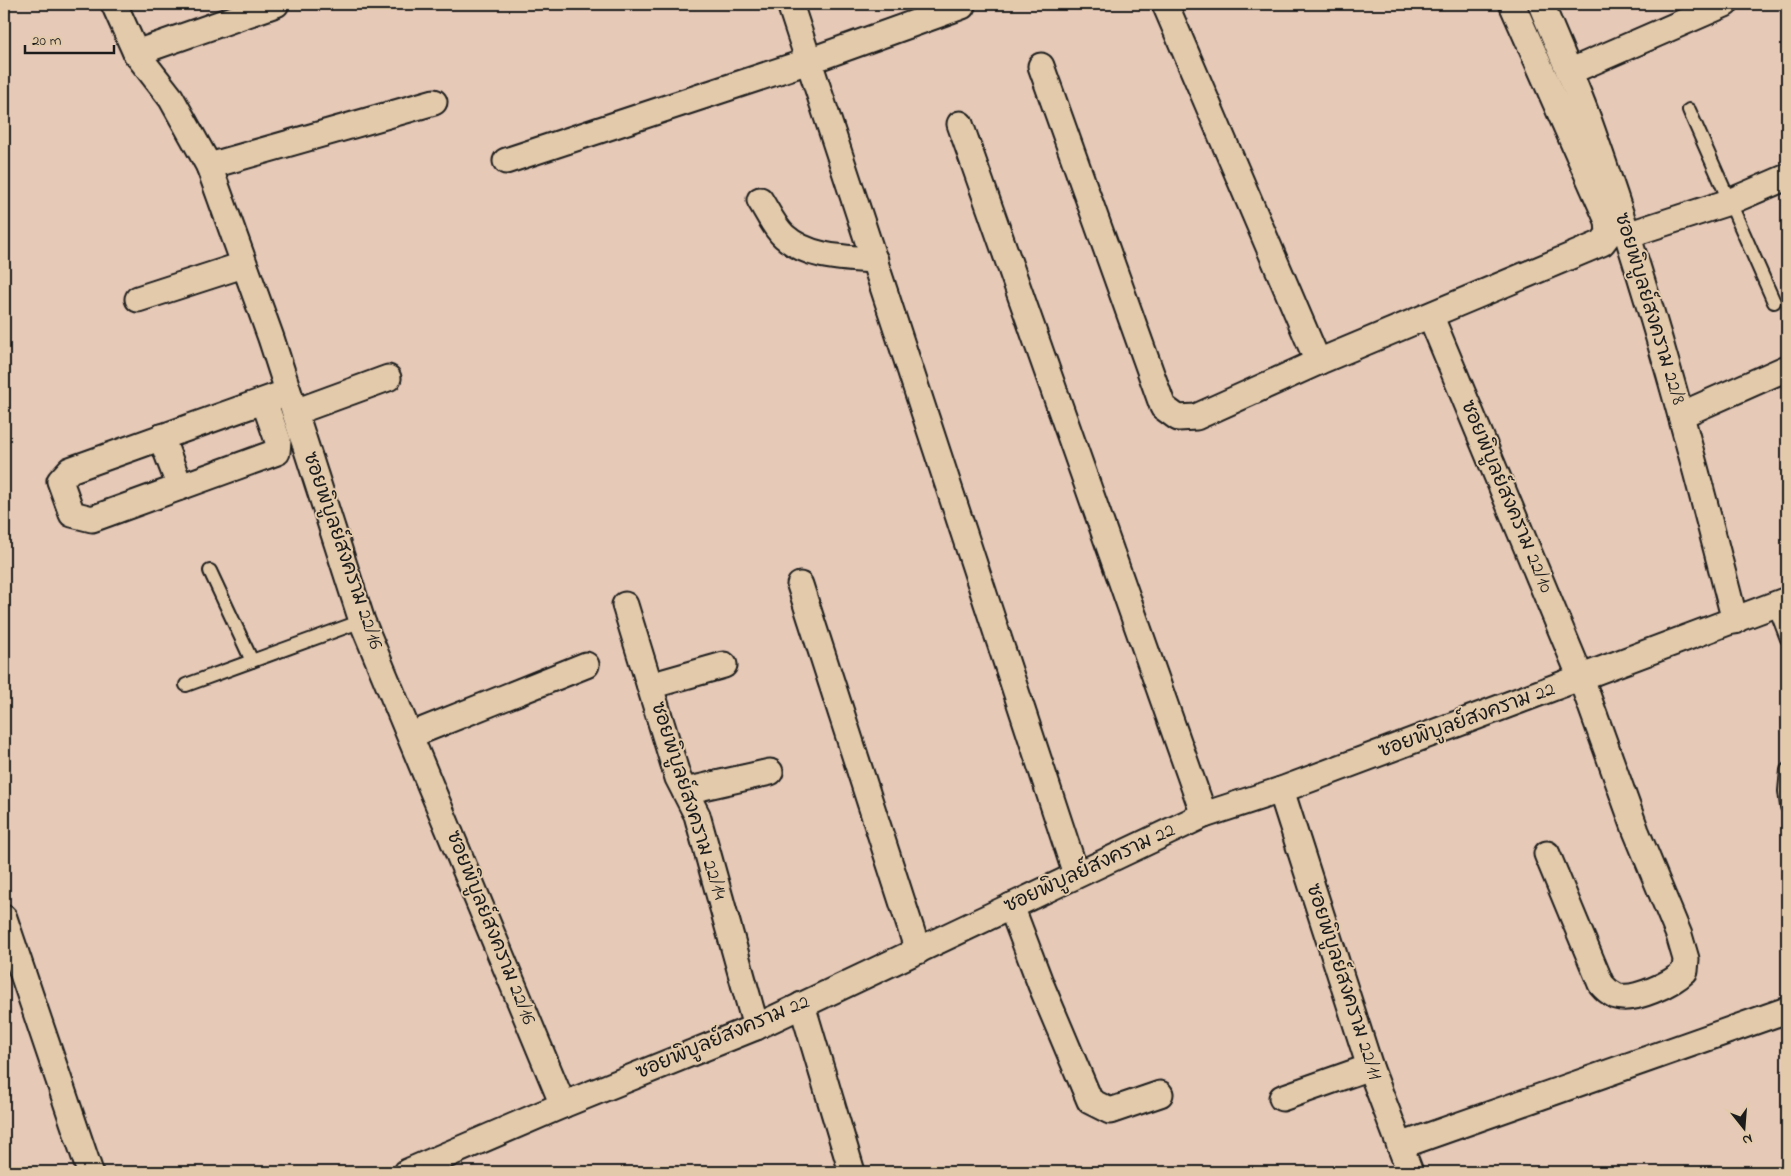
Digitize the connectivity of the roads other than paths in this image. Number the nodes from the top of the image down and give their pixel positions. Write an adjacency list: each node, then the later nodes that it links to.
1 (114, 4): 9 (street, ซอยพิบูลย์สงคราม 22/16)
2 (276, 4): 9 (street)
3 (790, 4): 10 (street)
4 (1166, 4): 27 (street)
5 (1512, 4): 26 (street)
6 (1541, 4): 12 (street, ซอยพิบูลย์สงคราม 22/8)
7 (1725, 4): 12 (street)
8 (962, 6): 10 (street)
9 (136, 53): 17 (street, ซอยพิบูลย์สงคราม 22/16)
10 (809, 61): 16 (street); 22 (street)
11 (1041, 66): 27 (street)
12 (1569, 72): 21 (street, ซอยพิบูลย์สงคราม 22/8)
13 (434, 102): 17 (street)
14 (1689, 110): 20 (lane)
15 (960, 124): 54 (street)
16 (506, 161)
17 (209, 166): 23 (street, ซอยพิบูลย์สงคราม 22/16)
18 (1787, 176): 20 (street)
19 (760, 200): 22 (street)
20 (1729, 202): 21 (street); 25 (lane)
21 (1627, 235): 32 (street, ซอยพิบูลย์สงคราม 22/8)
22 (875, 260): 56 (street)
23 (243, 265): 24 (street); 31 (street, ซอยพิบูลย์สงคราม 22/16)
24 (138, 300)
25 (1774, 302)
26 (1431, 316): 27 (street); 45 (street, ซอยพิบูลย์สงคราม 22/10)
27 (1318, 362)
28 (1787, 368): 32 (street)
29 (388, 378): 31 (street)
30 (264, 401): 31 (street); 33 (street); 34 (street)
31 (291, 402): 39 (street, ซอยพิบูลย์สงคราม 22/16)
32 (1681, 415): 40 (street, ซอยพิบูลย์สงคราม 22/8)
33 (161, 437): 34 (street); 34 (street)
34 (180, 487)
35 (210, 570): 42 (lane)
36 (800, 585): 59 (street)
37 (1781, 603): 40 (street, ซอยพิบูลย์สงคราม 22); 41 (lane)
38 (625, 605): 47 (street, ซอยพิบูลย์สงคราม 22/14)
39 (362, 621): 42 (lane); 48 (street, ซอยพิบูลย์สงคราม 22/16)
40 (1735, 621): 45 (street, ซอยพิบูลย์สงคราม 22)
41 (1787, 639)
42 (252, 661): 46 (lane)
43 (586, 665): 48 (street)
44 (724, 665): 47 (street)
45 (1581, 678): 52 (street, ซอยพิบูลย์สงคราม 22); 55 (street, ซอยพิบูลย์สงคราม 22/10)
46 (186, 685)
47 (650, 686): 51 (street, ซอยพิบูลย์สงคราม 22/14)
48 (411, 734): 66 (street, ซอยพิบูลย์สงคราม 22/16)
49 (1787, 770): 53 (lane)
50 (770, 772): 51 (street)
51 (685, 790): 62 (street, ซอยพิบูลย์สงคราม 22/14)
52 (1281, 790): 54 (street, ซอยพิบูลย์สงคราม 22); 63 (street, ซอยพิบูลย์สงคราม 22/11)
53 (1787, 807)
54 (1204, 815): 56 (street, ซอยพิบูลย์สงคราม 22)
55 (1548, 854)
56 (1076, 874): 57 (street, ซอยพิบูลย์สงคราม 22)
57 (1011, 906): 59 (street, ซอยพิบูลย์สงคราม 22); 64 (street)
58 (4, 918): 68 (street)
59 (918, 952): 60 (street, ซอยพิบูลย์สงคราม 22)
60 (802, 1005): 62 (street, ซอยพิบูลย์สงคราม 22); 70 (street)
61 (1787, 1010): 67 (street)
62 (756, 1027): 66 (street, ซอยพิบูลย์สงคราม 22)
63 (1370, 1067): 65 (street); 67 (street, ซอยพิบูลย์สงคราม 22/11)
64 (1160, 1094)
65 (1282, 1098)
66 (562, 1105): 69 (street, ซอยพิบูลย์สงคราม 22)
67 (1400, 1146): 71 (street, ซอยพิบูลย์สงคราม 22/11)
68 (90, 1172)
69 (408, 1172)
70 (852, 1172)
71 (1410, 1172)

